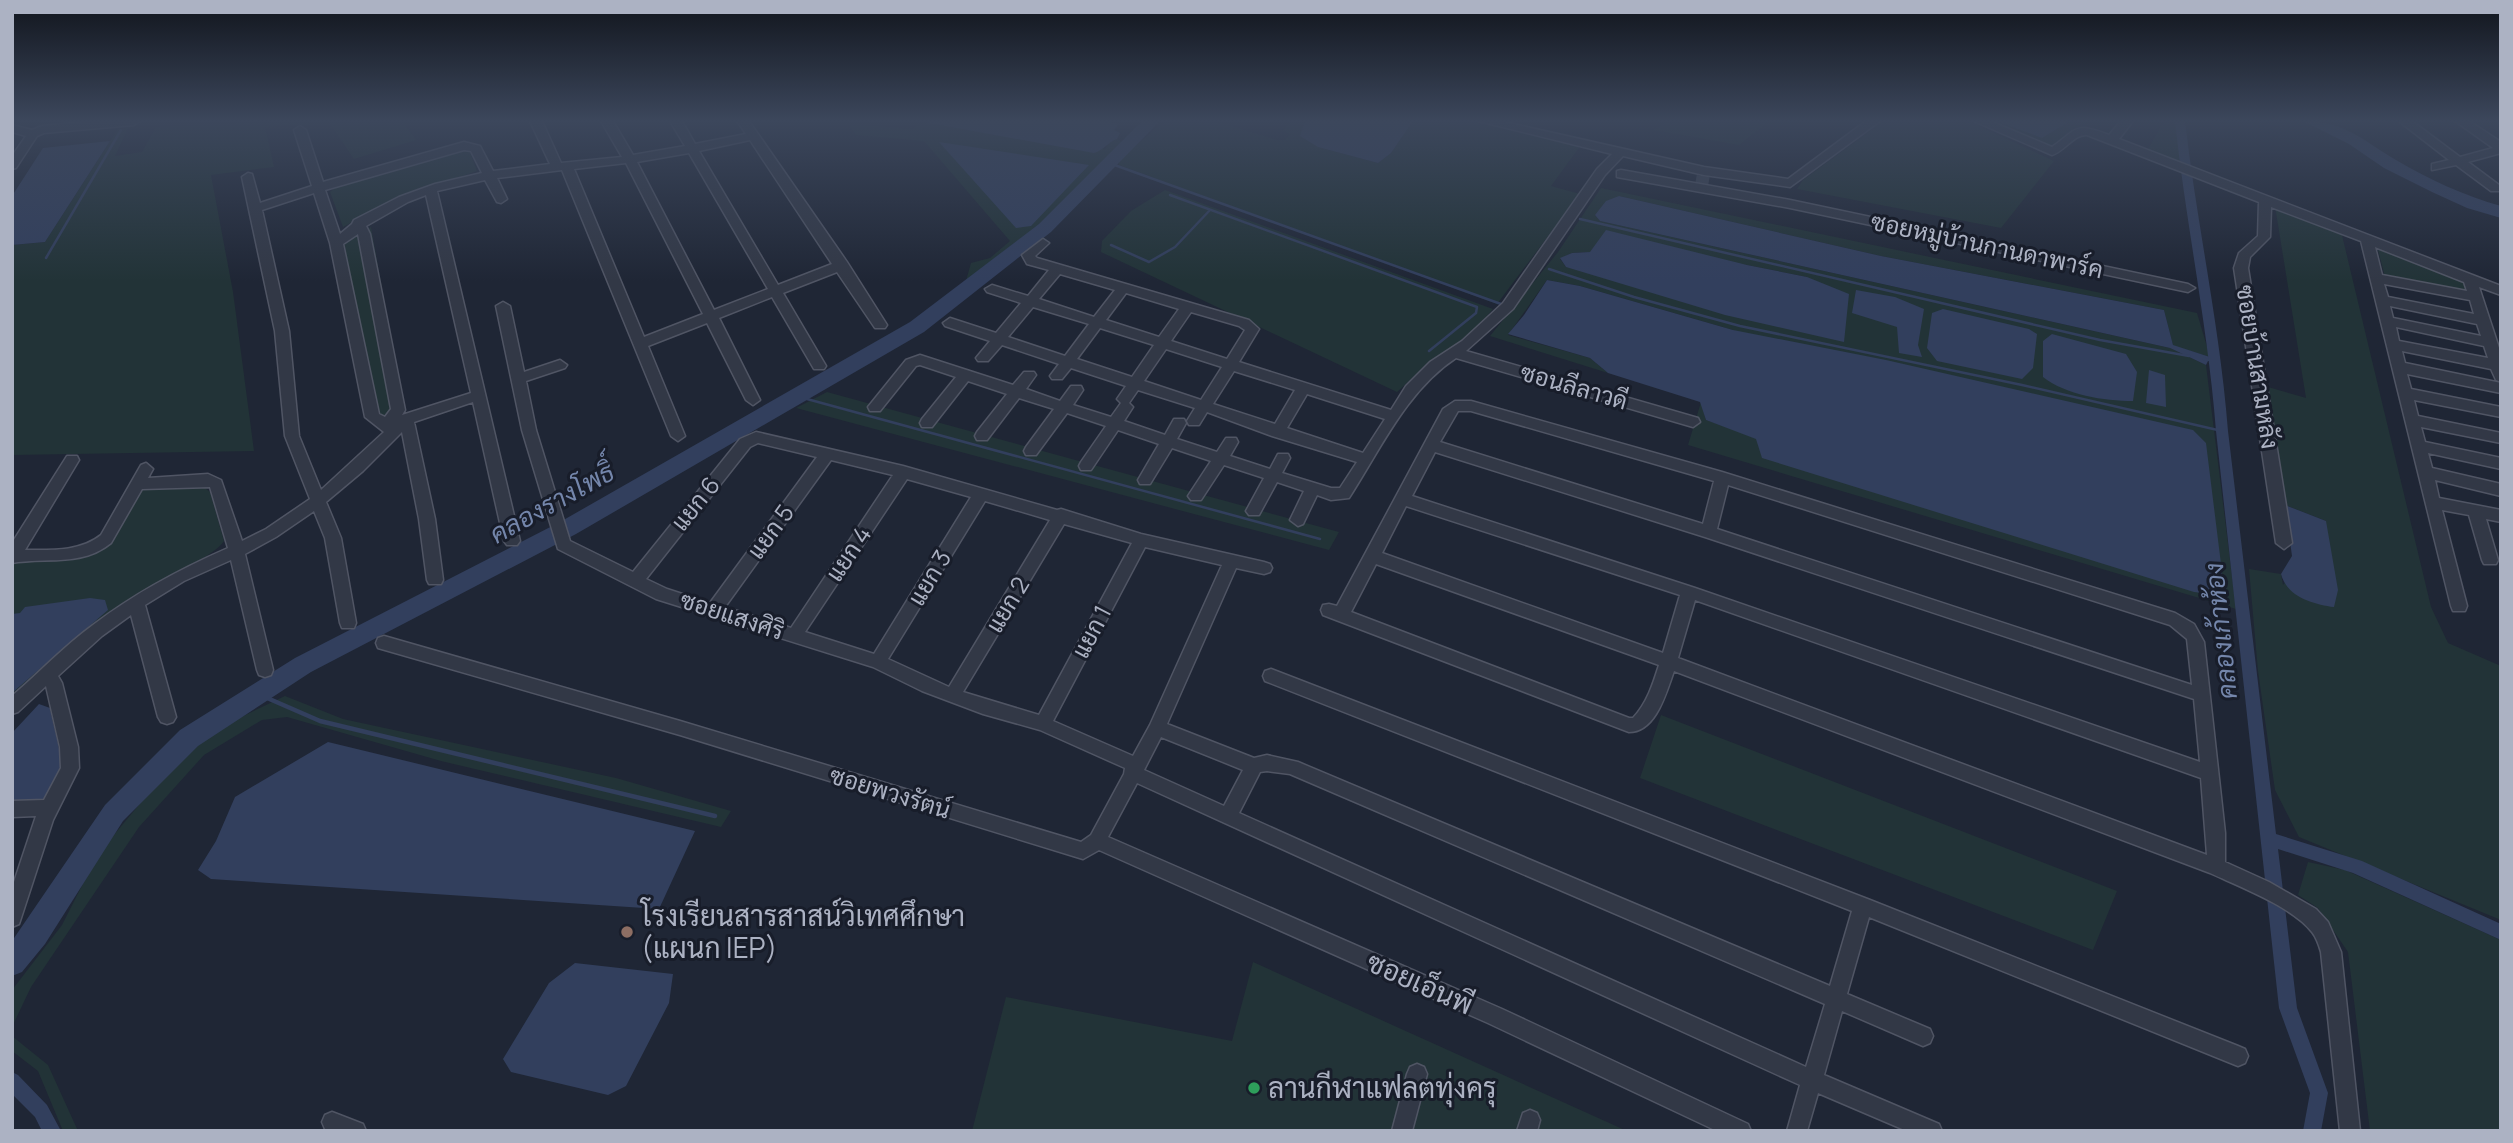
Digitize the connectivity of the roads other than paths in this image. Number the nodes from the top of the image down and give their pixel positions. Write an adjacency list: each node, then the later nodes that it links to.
1 (315, 174): 18 (street)
2 (364, 174): 18 (street)
3 (486, 174): 20 (street)
4 (487, 174): 22 (street)
5 (565, 174): 51 (street)
6 (638, 174): 42 (street)
7 (708, 174): 35 (street)
8 (779, 174): 28 (street)
9 (1599, 174): 53 (street)
10 (1623, 174): 33 (street, ซอยหมู่บ้านกานดาพาร์ค)
11 (1731, 174): 17 (street)
12 (1749, 174): 17 (street)
13 (1802, 174): 17 (street)
14 (2203, 174): 21 (street)
15 (2478, 174): 19 (street)
16 (248, 177): 23 (street)
17 (1748, 178)
18 (320, 187): 23 (street); 26 (street)
19 (2495, 188)
20 (431, 190): 24 (street); 71 (street)
21 (2265, 198): 25 (street); 122 (street, ซอยบ้านสามหลัง)
22 (501, 199)
23 (256, 208): 112 (street)
24 (358, 223): 26 (street); 83 (street)
25 (2366, 237): 30 (street); 31 (street)
26 (336, 243): 83 (street)
27 (1043, 243): 29 (street)
28 (842, 265): 35 (street); 47 (street)
29 (1058, 268): 32 (street); 39 (street)
30 (2376, 278): 37 (street); 38 (street)
31 (2470, 279): 36 (street); 37 (street)
32 (1124, 287): 41 (street); 46 (street)
33 (2189, 288)
34 (992, 289): 39 (street)
35 (774, 291): 42 (street); 58 (street)
36 (2501, 291)
37 (2475, 298): 43 (street)
38 (2382, 300): 43 (street); 44 (street)
39 (1029, 303): 46 (street); 48 (street)
40 (503, 306): 64 (street, ซอยแสงศิริ)
41 (1188, 306): 49 (street); 57 (street)
42 (710, 319): 51 (street); 72 (street)
43 (2482, 320): 50 (street)
44 (2388, 321): 50 (street); 52 (street)
45 (950, 323): 48 (street)
46 (1096, 323): 49 (street); 55 (street)
47 (880, 325)
48 (998, 340): 54 (street); 55 (street)
49 (1164, 343): 57 (street); 65 (street)
50 (2490, 343): 60 (street)
51 (640, 344): 85 (street)
52 (2394, 345): 59 (street); 60 (street)
53 (1455, 353): 77 (street); 80 (street, ซอนลีลาวดี)
54 (984, 358)
55 (1066, 363): 63 (street); 65 (street)
56 (560, 365): 64 (street)
57 (1231, 365): 66 (street); 75 (street)
58 (819, 366)
59 (2399, 367): 67 (street); 70 (street)
60 (2499, 371)
61 (966, 374): 68 (street); 74 (street); 81 (street)
62 (1029, 375): 68 (street)
63 (1056, 376)
64 (517, 379): 130 (street, ซอยแสงศิริ)
65 (1135, 384): 75 (street); 82 (street)
66 (1304, 388): 77 (street); 84 (street)
67 (2501, 388)
68 (1017, 390): 73 (street); 86 (street)
69 (1076, 390): 73 (street)
70 (2406, 393): 76 (street); 79 (street)
71 (479, 395): 78 (street); 121 (street)
72 (753, 400)
73 (1064, 406): 82 (street); 92 (street)
74 (875, 407)
75 (1204, 407): 84 (street); 88 (street)
76 (2501, 412)
77 (1392, 416): 96 (street)
78 (406, 419): 83 (street); 129 (street)
79 (2413, 420): 87 (street); 91 (street)
80 (1693, 422)
81 (926, 423)
82 (1115, 424): 88 (street); 99 (street)
83 (389, 428): 112 (street)
84 (1277, 432): 96 (street)
85 (678, 436)
86 (982, 436)
87 (2501, 438)
88 (1168, 440): 94 (street); 105 (street)
89 (1231, 442): 94 (street)
90 (1431, 445): 104 (street); 111 (street); 119 (street)
91 (2418, 446): 98 (street); 102 (street)
92 (1031, 451)
93 (828, 453): 101 (street); 130 (street, แยก 6); 134 (street, แยก 5)
94 (1220, 458): 103 (street); 110 (street)
95 (1283, 458): 103 (street)
96 (1366, 459): 107 (street)
97 (72, 460): 124 (street)
98 (2501, 464)
99 (1086, 466)
100 (146, 469): 106 (street)
101 (903, 472): 109 (street); 136 (street, แยก 4)
102 (2424, 472): 108 (street); 113 (street)
103 (1272, 475): 107 (street); 114 (street)
104 (1722, 478): 119 (street); 144 (street)
105 (1144, 480)
106 (137, 484): 123 (street); 124 (street)
107 (1313, 488): 118 (street)
108 (2501, 490)
109 (981, 494): 116 (street); 138 (street, แยก 3)
110 (1195, 496)
111 (1404, 499): 125 (street); 131 (street)
112 (319, 500): 123 (street); 135 (street)
113 (2431, 502): 115 (street); 133 (street)
114 (1254, 511)
115 (2476, 512): 117 (street); 126 (street)
116 (1061, 515): 120 (street); 143 (street, แยก 2)
117 (2501, 516)
118 (1298, 520)
119 (1709, 532): 144 (street)
120 (1141, 540): 127 (street); 147 (street, แยก 1)
121 (512, 541)
122 (2284, 543)
123 (237, 551): 132 (street); 140 (street)
124 (13, 556)
125 (1372, 556): 139 (street); 139 (street)
126 (2490, 560)
127 (1231, 562): 128 (street); 148 (street)
128 (1264, 568)
129 (435, 580)
130 (634, 582): 134 (street, ซอยแสงศิริ)
131 (1689, 592): 139 (street); 151 (street)
132 (136, 603): 141 (street); 146 (street)
133 (2459, 606)
134 (714, 610): 136 (street, ซอยแสงศิริ)
135 (348, 622)
136 (794, 636): 138 (street, ซอยแสงศิริ)
137 (384, 643): 155 (street, ซอยพวงรัตน์)
138 (878, 662): 143 (street, ซอยแสงศิริ)
139 (1669, 662): 156 (street)
140 (265, 670)
141 (46, 675): 145 (street); 152 (street)
142 (1270, 676): 157 (street)
143 (953, 694): 147 (street, ซอยแสงศิริ)
144 (2202, 695): 151 (street)
145 (12, 707)
146 (167, 717)
147 (1043, 724): 150 (street, ซอยแสงศิริ)
148 (1157, 728): 149 (street); 150 (street)
149 (1254, 766): 154 (street); 159 (street)
150 (1134, 769): 154 (street, ซอยแสงศิริ); 155 (street)
151 (2209, 773): 156 (street)
152 (50, 808): 153 (street); 158 (street)
153 (12, 809)
154 (1227, 817): 163 (street, ซอยแสงศิริ)
155 (1097, 841): 167 (street, ซอยเอ็นพี)
156 (2216, 867): 170 (street)
157 (1863, 906): 159 (street); 161 (street)
158 (12, 918)
159 (1835, 999): 160 (street); 163 (street)
160 (1923, 1036)
161 (2238, 1056)
162 (1417, 1074): 166 (street)
163 (1810, 1079): 168 (street); 169 (street, ซอยแสงศิริ)
164 (332, 1122): 165 (street)
165 (356, 1131)
166 (1402, 1131)
167 (1741, 1131)
168 (1797, 1131)
169 (1933, 1131)
170 (2350, 1131)

